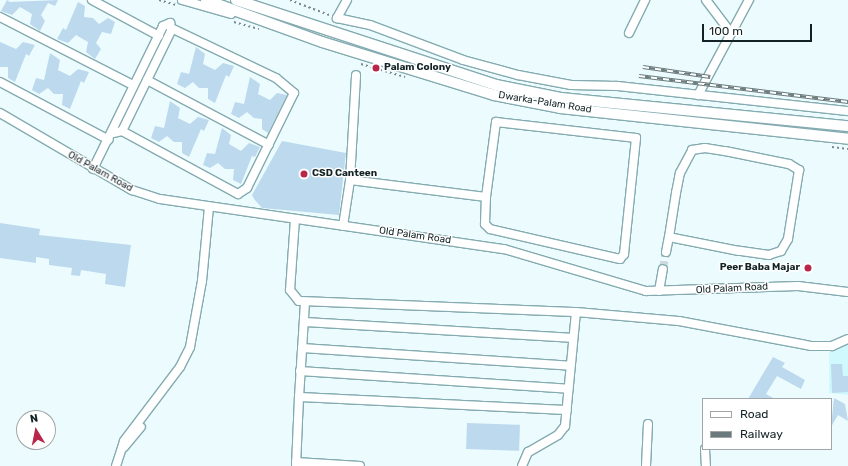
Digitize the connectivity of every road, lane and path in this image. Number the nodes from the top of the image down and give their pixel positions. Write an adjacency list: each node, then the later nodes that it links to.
1 (92, 0): 14 (street)
2 (182, 0): 10 (street)
3 (206, 0): 8 (main road)
4 (347, 0): 19 (street)
5 (645, 0): 12 (street)
6 (706, 0): 13 (street)
7 (749, 0): 13 (street)
8 (242, 4): 10 (main road, Dwarka-Palam Road); 22 (main road, Dwarka-Palam Road)
9 (0, 17): 18 (street)
10 (275, 25): 25 (main road, Dwarka-Palam Road)
11 (171, 28): 14 (street); 16 (street); 26 (street)
12 (629, 33)
13 (731, 33): 19 (street)
14 (158, 36): 18 (street)
15 (356, 75): 28 (street)
16 (147, 80): 23 (street); 26 (street)
17 (0, 82): 24 (street)
18 (133, 85): 24 (street)
19 (698, 95): 20 (street)
20 (848, 111)
21 (0, 113): 27 (street, Old Palam Road)
22 (848, 126)
23 (122, 131): 24 (street); 26 (street)
24 (111, 137): 27 (street)
25 (848, 139)
26 (268, 145)
27 (93, 169): 30 (street, Old Palam Road)
28 (350, 180): 29 (street); 32 (street)
29 (486, 197): 29 (street)
30 (211, 207): 31 (street, Old Palam Road); 52 (street)
31 (295, 219): 32 (street, Old Palam Road); 38 (street)
32 (343, 226): 36 (street, Old Palam Road)
33 (669, 237): 33 (street); 34 (street)
34 (666, 252)
35 (663, 269): 36 (street)
36 (659, 291): 37 (street, Old Palam Road)
37 (848, 292)
38 (305, 302): 39 (street); 40 (street)
39 (576, 312): 41 (street); 42 (street)
40 (305, 322): 41 (street); 43 (street)
41 (571, 338): 44 (street)
42 (848, 340)
43 (302, 348): 44 (street); 45 (street)
44 (570, 366): 46 (street)
45 (300, 371): 46 (street); 47 (street)
46 (568, 389): 48 (street)
47 (299, 397): 48 (street); 51 (street)
48 (567, 410): 54 (street)
49 (648, 424): 55 (street)
50 (705, 450): 56 (street)
51 (296, 464): 53 (street)
52 (116, 466)
53 (360, 466)
54 (522, 466)
55 (646, 466)
56 (706, 466)

